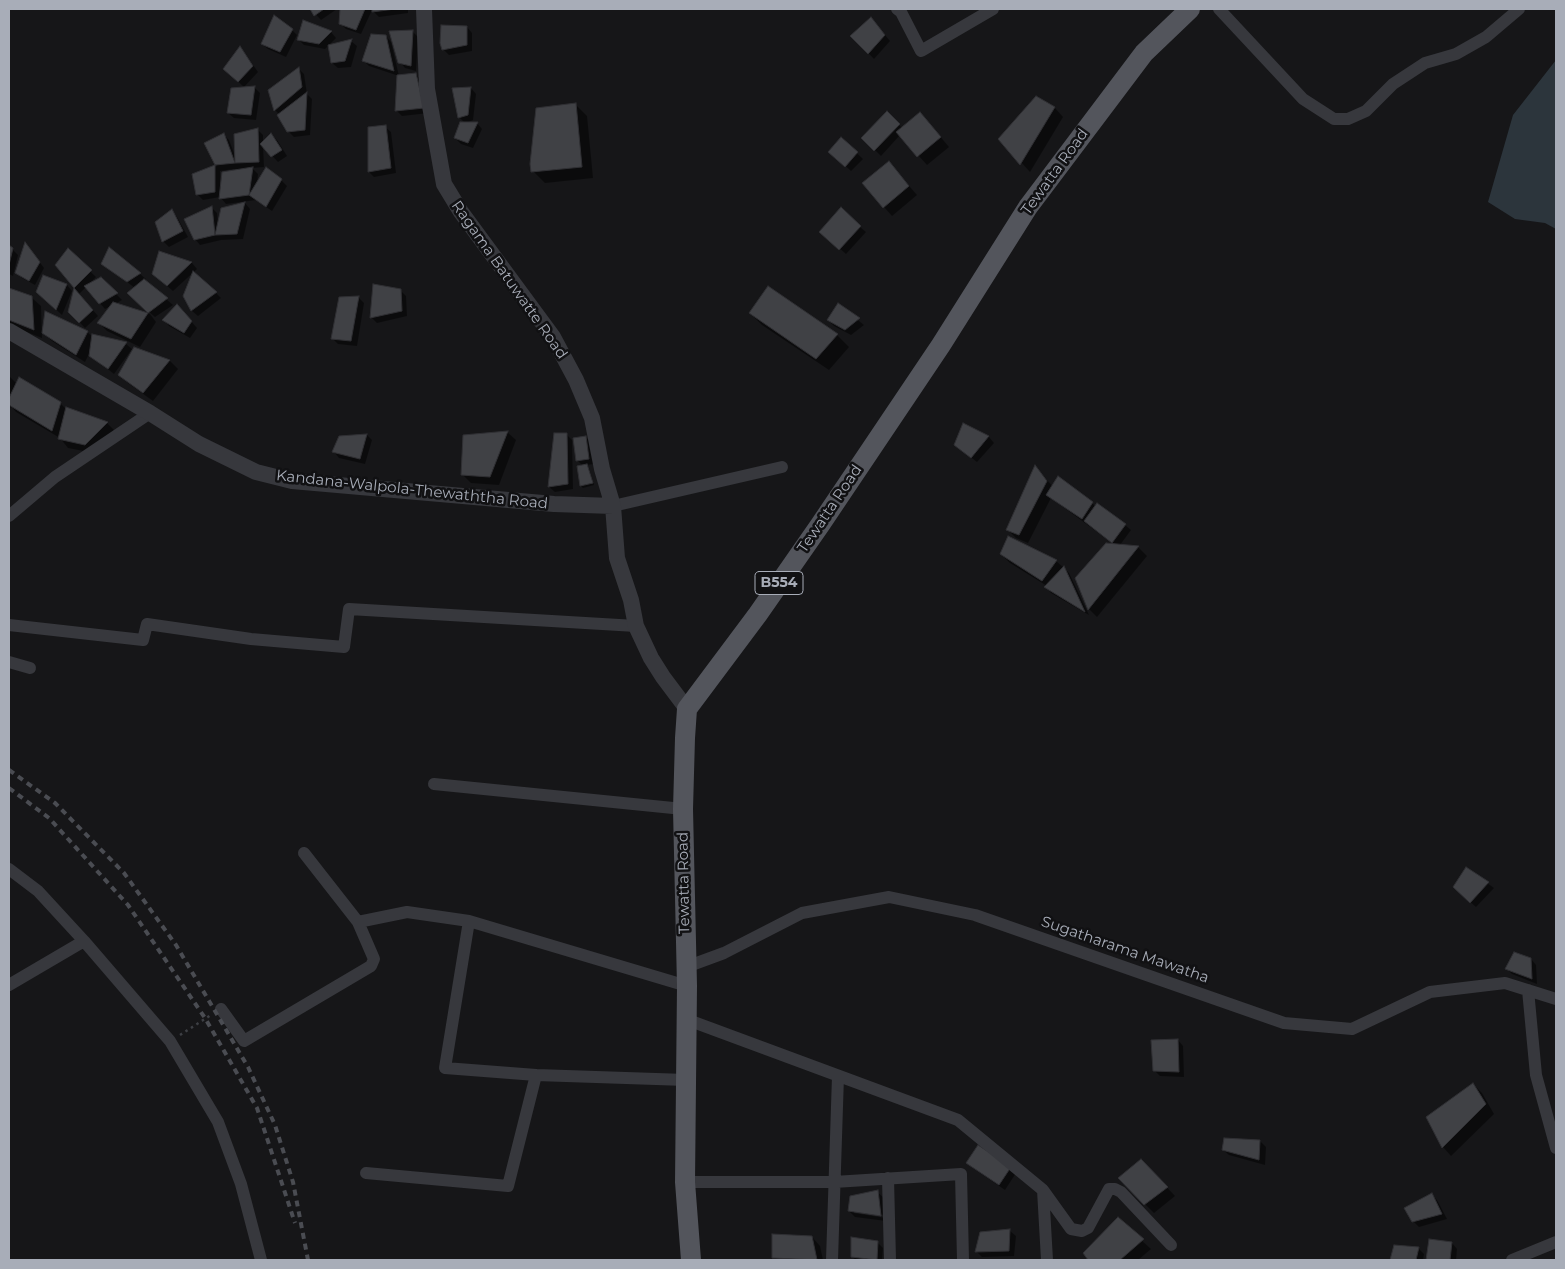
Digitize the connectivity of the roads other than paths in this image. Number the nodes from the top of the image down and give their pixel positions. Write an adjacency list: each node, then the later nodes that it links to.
1 (424, 9): 10 (street, Ragama Batuwatte Road)
2 (897, 9): 3 (street)
3 (993, 9)
4 (1190, 9): 16 (main road, Tewatta Road / B554)
5 (1219, 9): 6 (street)
6 (1519, 9)
7 (9, 331): 8 (street, Kandana-Walpola-Thewaththa Road)
8 (150, 413): 10 (street, Kandana-Walpola-Thewaththa Road); 11 (street)
9 (782, 466): 10 (street)
10 (613, 506): 13 (street, Ragama Batuwatte Road)
11 (9, 516)
12 (9, 625): 13 (street)
13 (636, 626): 16 (street, Ragama Batuwatte Road)
14 (9, 662): 15 (street)
15 (30, 668)
16 (688, 709): 18 (main road, Tewatta Road)
17 (434, 784): 18 (street)
18 (683, 809): 24 (main road, Tewatta Road)
19 (304, 853): 22 (street)
20 (9, 869): 23 (street)
21 (469, 921): 22 (street); 24 (street); 30 (street)
22 (358, 922): 28 (street)
23 (84, 942): 25 (street); 41 (street)
24 (687, 977): 26 (street, Sugatharama Mawatha); 29 (main road, Tewatta Road)
25 (9, 985)
26 (1528, 990): 27 (street, Sugatharama Mawatha); 33 (street)
27 (1556, 999)
28 (221, 1009)
29 (688, 1020): 31 (street); 32 (main road, Tewatta Road)
30 (536, 1075): 32 (street); 34 (street)
31 (838, 1076): 37 (street); 38 (street)
32 (686, 1080): 36 (main road, Tewatta Road)
33 (1556, 1148)
34 (366, 1173)
35 (888, 1178): 37 (street); 44 (street); 45 (street)
36 (685, 1182): 37 (street); 42 (main road, Tewatta Road)
37 (834, 1182): 43 (street)
38 (1043, 1190): 40 (street); 46 (street)
39 (1556, 1242): 47 (street)
40 (1171, 1245)
41 (261, 1260)
42 (691, 1260)
43 (832, 1260)
44 (890, 1260)
45 (963, 1260)
46 (1047, 1260)
47 (1512, 1260)

